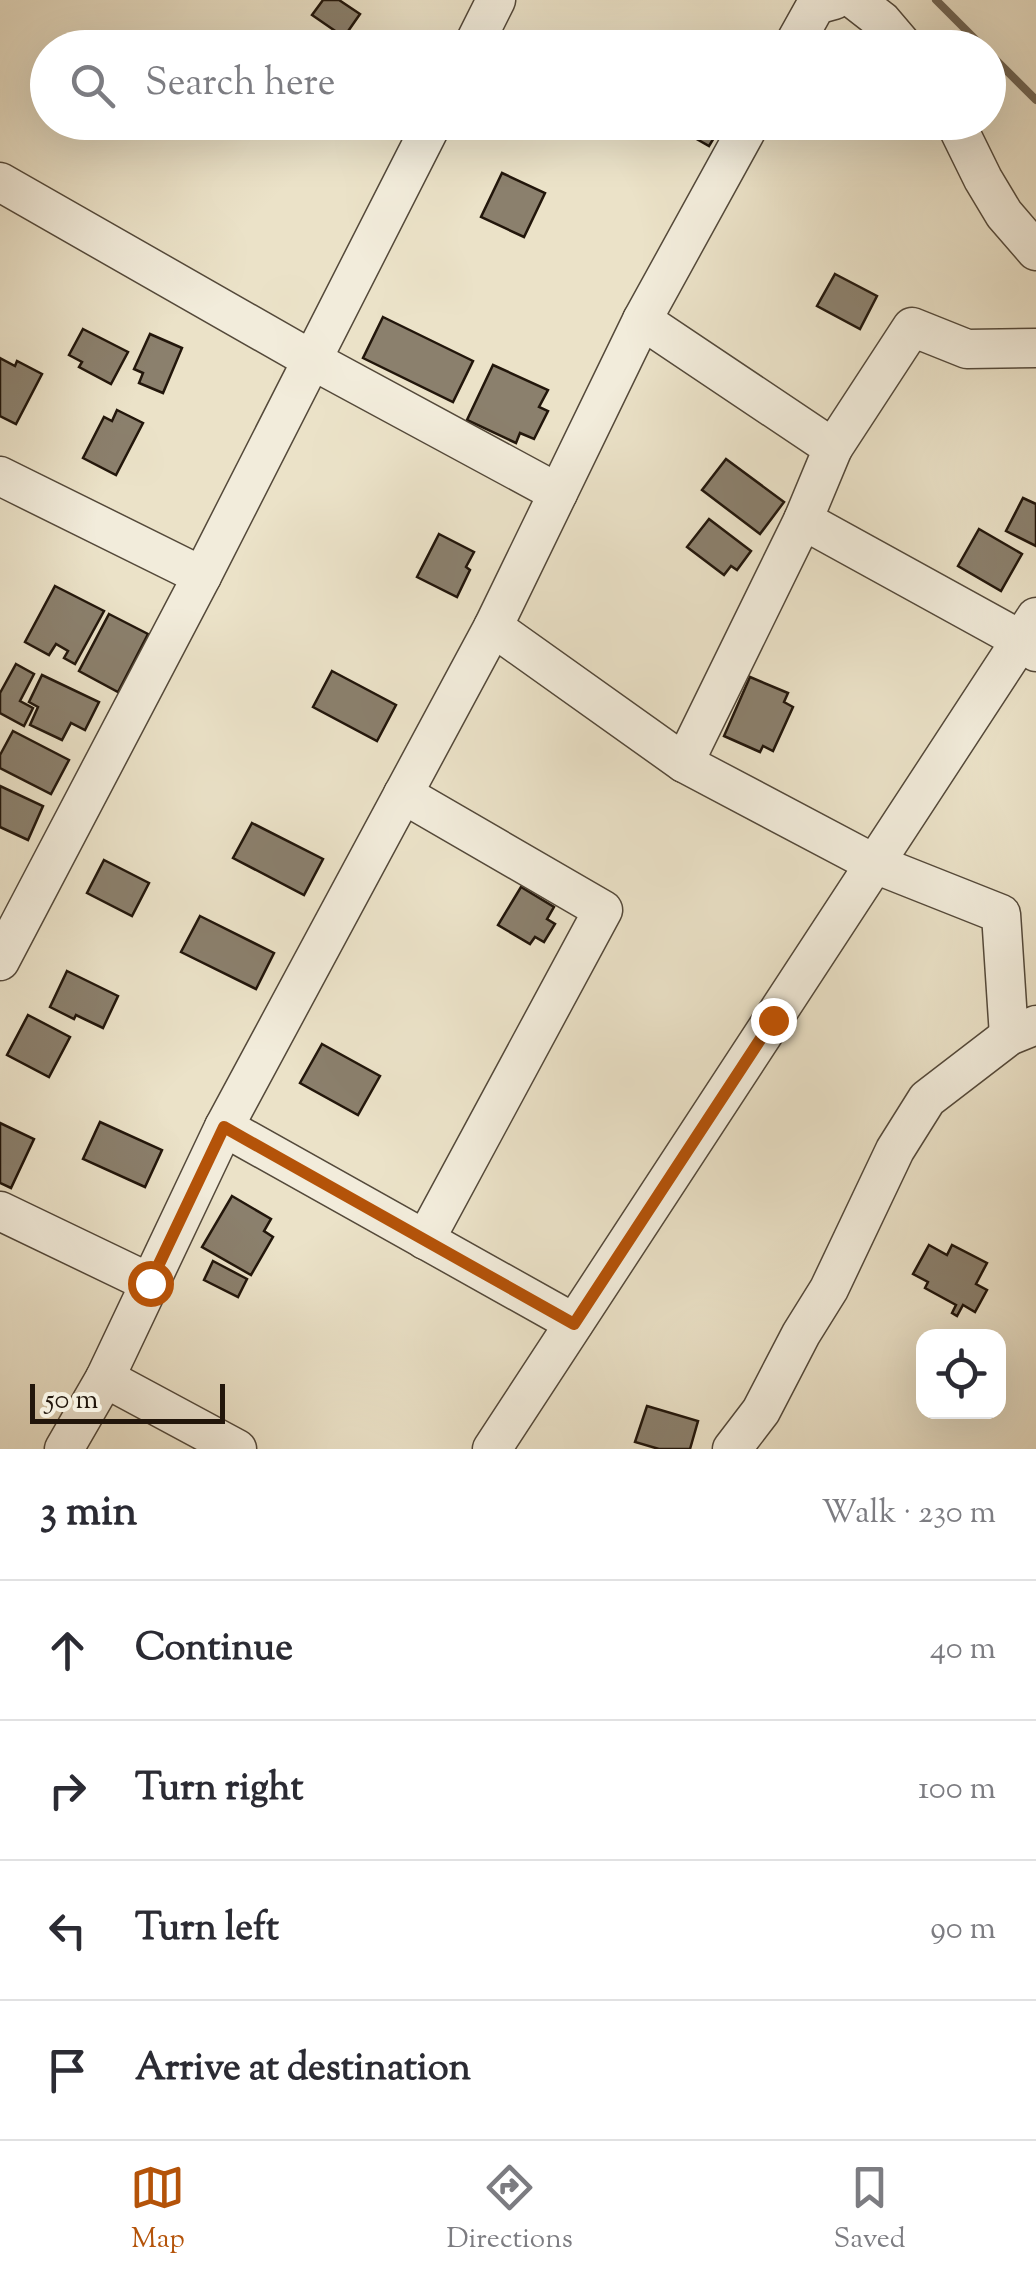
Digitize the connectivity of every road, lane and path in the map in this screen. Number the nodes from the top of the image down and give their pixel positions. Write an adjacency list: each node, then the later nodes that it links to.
1 (496, 0): 4 (street)
2 (834, 0): 5 (street)
3 (855, 0): 6 (street)
4 (481, 30)
5 (802, 30)
6 (890, 30)
7 (424, 140): 14 (street)
8 (741, 140): 12 (street)
9 (964, 140): 11 (street)
10 (0, 182): 14 (street)
11 (1036, 251)
12 (642, 320): 15 (street); 17 (street)
13 (1036, 348): 15 (street)
14 (312, 360): 17 (street); 19 (street)
15 (832, 448): 18 (street)
16 (0, 476): 19 (street)
17 (558, 493): 20 (street)
18 (803, 520): 21 (street); 22 (street)
19 (202, 576): 25 (street)
20 (493, 627): 22 (street); 23 (street)
21 (1031, 637): 24 (street)
22 (684, 762): 24 (street)
23 (404, 794): 27 (street); 29 (street)
24 (875, 864): 26 (street); 31 (street)
25 (0, 961)
26 (1022, 1030): 36 (street)
27 (224, 1127): 29 (street); 30 (street)
28 (0, 1211): 30 (street)
29 (425, 1240): 31 (street)
30 (150, 1283): 32 (street)
31 (574, 1324): 35 (street)
32 (104, 1378): 33 (street); 34 (street)
33 (64, 1449)
34 (236, 1449)
35 (492, 1449)
36 (732, 1449)

